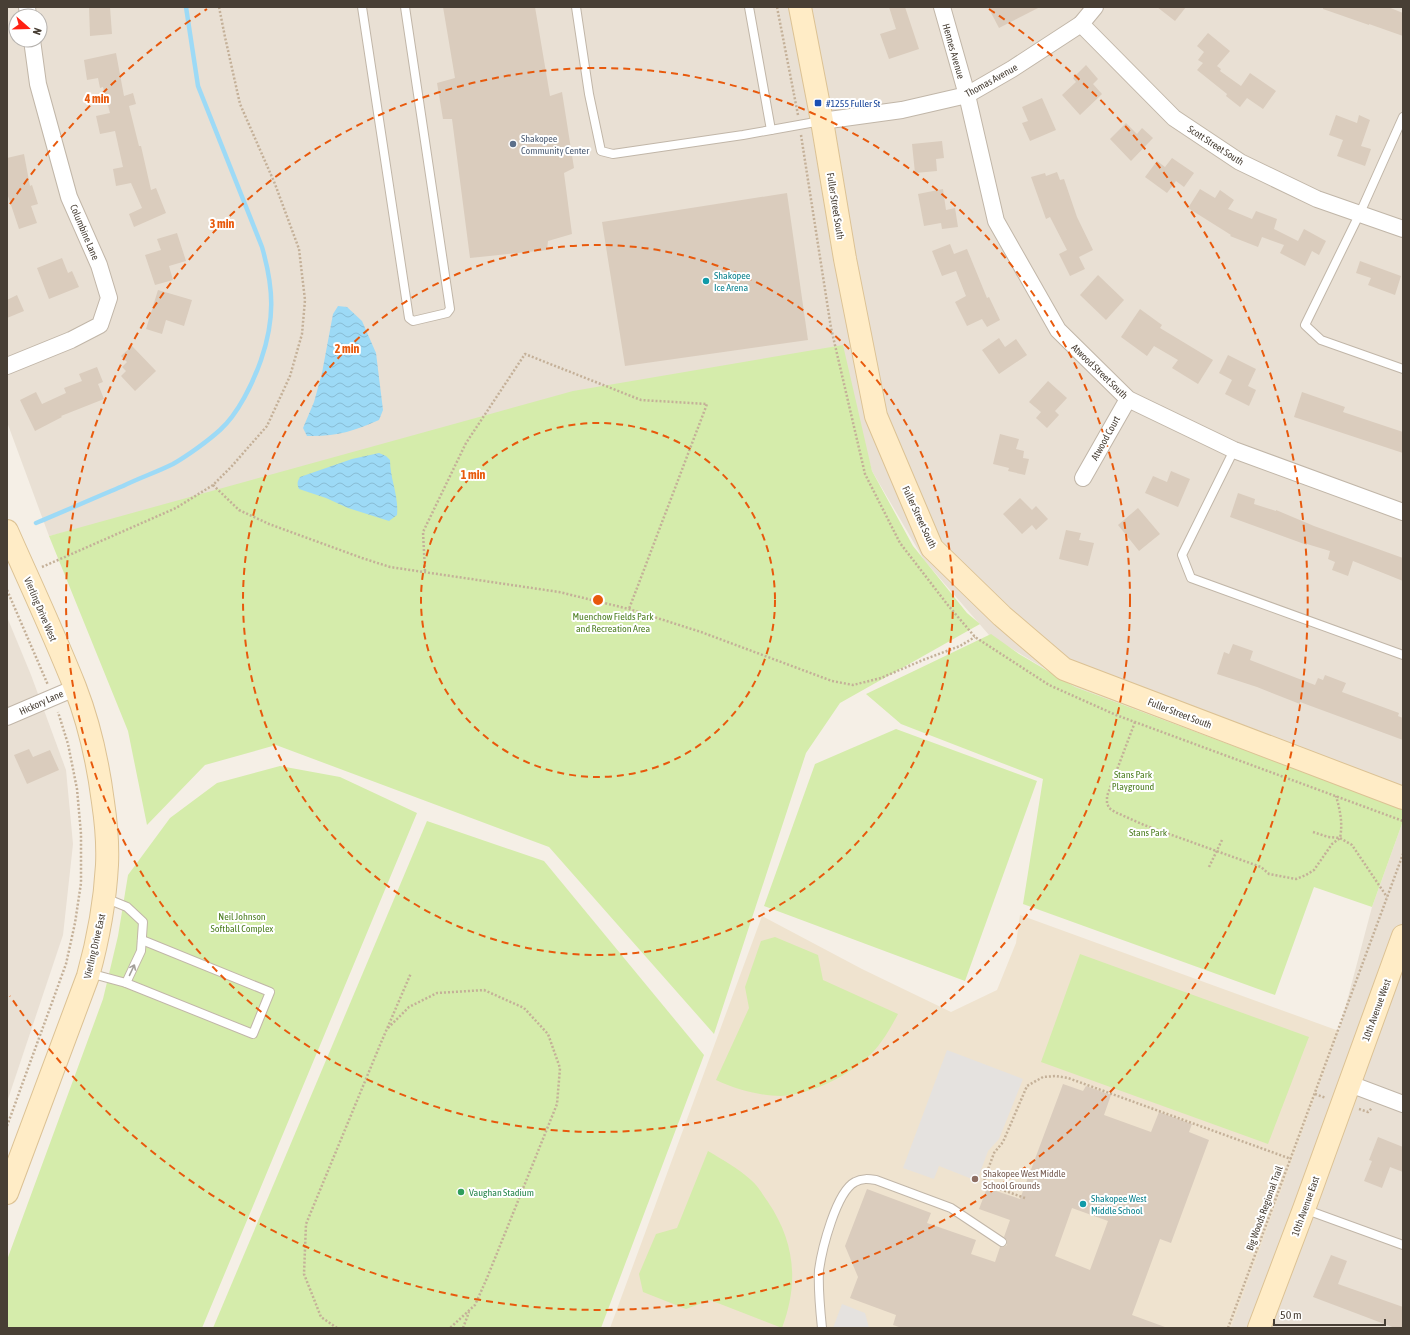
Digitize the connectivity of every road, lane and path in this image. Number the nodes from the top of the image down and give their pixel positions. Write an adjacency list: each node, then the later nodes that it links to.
1 (219, 7): 24 (path)
2 (362, 7): 3 (lane)
3 (405, 7)
4 (576, 7): 16 (lane)
5 (749, 7): 16 (lane)
6 (777, 7): 15 (path)
7 (800, 7): 14 (street, Fuller Street South)
8 (942, 7): 12 (street, Hennes Avenue)
9 (1095, 7): 10 (street, Thomas Avenue)
10 (1081, 24): 12 (street, Thomas Avenue); 17 (street, Scott Street South)
11 (33, 48): 19 (street, Columbine Lane)
12 (967, 95): 14 (street, Thomas Avenue); 21 (street, Atwood Street South)
13 (1403, 117): 17 (lane)
14 (822, 121): 15 (lane); 38 (street, Fuller Street South)
15 (800, 125): 16 (lane); 31 (path)
16 (771, 130)
17 (1360, 214): 18 (street, Scott Street South); 20 (lane)
18 (1403, 230)
19 (7, 366)
20 (1403, 369)
21 (1128, 399): 22 (street, Atwood Street South); 23 (street, Atwood Court)
22 (1234, 450): 25 (street, Atwood Street South); 32 (lane)
23 (1083, 478)
24 (213, 485): 27 (path); 28 (path)
25 (1403, 512)
26 (7, 531): 28 (street, Vierling Drive West)
27 (425, 571): 30 (path); 30 (path)
28 (26, 575): 33 (street, Vierling Drive West)
29 (7, 590): 34 (path)
30 (629, 609): 31 (path)
31 (976, 637): 36 (path)
32 (1403, 655)
33 (75, 688): 34 (street, Hickory Lane); 46 (street, Vierling Drive East)
34 (53, 697): 35 (street, Hickory Lane); 56 (path)
35 (7, 717)
36 (1135, 722): 37 (path); 43 (path)
37 (1336, 796): 39 (path); 41 (path)
38 (1403, 798)
39 (1403, 821)
40 (1313, 832): 41 (path)
41 (1340, 838): 43 (path); 47 (path)
42 (1222, 840): 43 (path)
43 (1217, 851): 45 (path)
44 (1403, 854): 47 (path, Big Woods Regional Trail)
45 (1210, 867)
46 (104, 898): 49 (lane); 50 (street, Vierling Drive East)
47 (1387, 898): 57 (path, Big Woods Regional Trail)
48 (1403, 936): 54 (street, 10th Avenue West)
49 (142, 940): 52 (lane, one-way to 49); 52 (lane)
50 (89, 973): 52 (lane); 58 (street, Vierling Drive East)
51 (412, 973): 53 (path)
52 (126, 983)
53 (388, 1028): 63 (path); 64 (path)
54 (1350, 1084): 55 (street); 60 (street, 10th Avenue East)
55 (1403, 1104)
56 (7, 1126)
57 (1291, 1159): 59 (path); 68 (path, Big Woods Regional Trail)
58 (7, 1194)
59 (1025, 1198)
60 (1304, 1209): 62 (lane); 69 (street, 10th Avenue East)
61 (1002, 1242): 67 (lane)
62 (1403, 1245)
63 (470, 1310): 65 (path); 66 (path)
64 (337, 1328)
65 (450, 1328)
66 (463, 1328)
67 (822, 1328)
68 (1228, 1328)
69 (1259, 1328)

